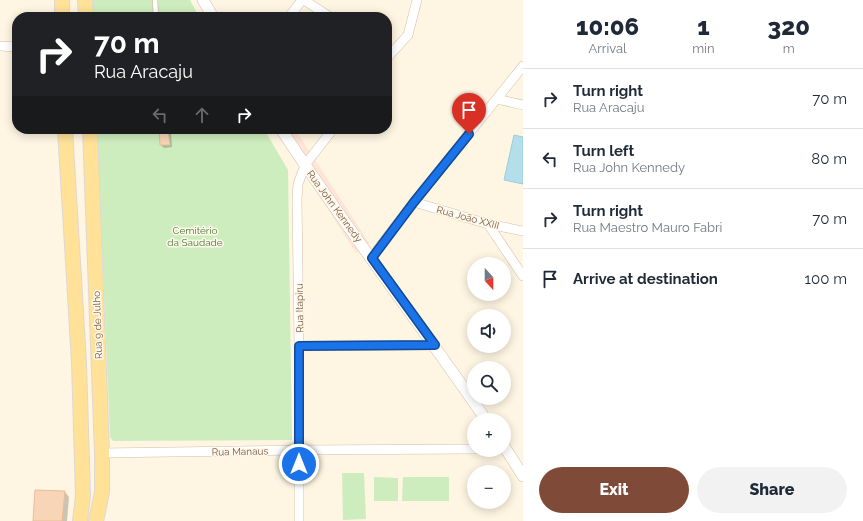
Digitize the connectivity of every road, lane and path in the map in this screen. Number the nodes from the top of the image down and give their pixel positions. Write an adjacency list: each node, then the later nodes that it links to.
1 (62, 0): 7 (main road)
2 (85, 0): 8 (main road)
3 (155, 0): 9 (lane)
4 (203, 0): 10 (street)
5 (303, 0): 11 (street); 12 (street)
6 (418, 0): 15 (street)
7 (62, 12)
8 (86, 12)
9 (156, 12)
10 (210, 12)
11 (293, 12)
12 (322, 12)
13 (0, 46): 14 (street)
14 (12, 47)
15 (392, 52)
16 (523, 66): 17 (street)
17 (497, 99): 18 (street); 24 (street)
18 (523, 105)
19 (65, 134): 37 (main road, Rua 9 de Julho)
20 (90, 134): 34 (main road, Rua 9 de Julho)
21 (284, 134): 23 (street, Rua John Kennedy)
22 (329, 134): 23 (street, Rua Itapiru)
23 (305, 165): 27 (street, Rua John Kennedy); 30 (street, Rua Itapiru)
24 (414, 202): 25 (street, Rua João XXIII); 27 (street)
25 (488, 224): 26 (street, Rua João XXIII); 28 (street)
26 (523, 231)
27 (372, 258): 29 (street, Rua John Kennedy)
28 (523, 276)
29 (435, 345): 30 (street); 31 (street, Rua John Kennedy)
30 (299, 346): 33 (street, Rua Itapiru)
31 (481, 413)
32 (467, 449): 33 (street, Rua Manaus)
33 (299, 450): 34 (street, Rua Manaus); 39 (street, Rua Itapiru)
34 (102, 453): 38 (main road, Rua 9 de Julho)
35 (511, 456): 36 (street)
36 (521, 469)
37 (80, 521)
38 (96, 521)
39 (300, 521)

